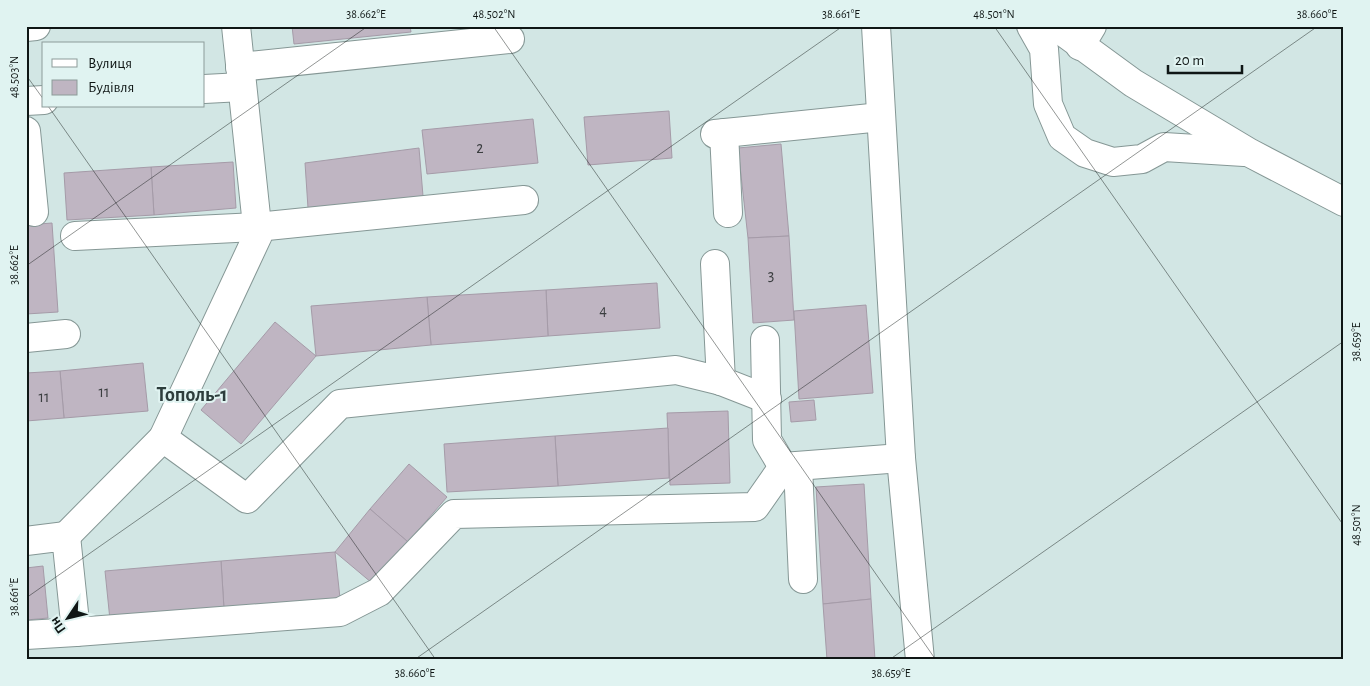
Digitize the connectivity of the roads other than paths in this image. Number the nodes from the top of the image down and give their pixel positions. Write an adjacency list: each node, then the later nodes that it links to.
1 (36, 26): 6 (street)
2 (236, 26): 9 (street)
3 (876, 26): 13 (street)
4 (1031, 26): 15 (street)
5 (1054, 26): 7 (street)
6 (26, 27)
7 (1086, 36): 15 (street)
8 (510, 39): 9 (street)
9 (241, 77): 10 (street); 20 (street)
10 (205, 89)
11 (42, 100): 12 (street)
12 (26, 101)
13 (881, 118): 19 (street); 29 (street)
14 (26, 131): 18 (street)
15 (1250, 153): 17 (street)
16 (524, 200): 20 (street)
17 (1344, 202)
18 (34, 212)
19 (728, 213)
20 (257, 227): 21 (street); 28 (street)
21 (76, 236)
22 (716, 264): 26 (street)
23 (66, 334): 24 (street)
24 (26, 338)
25 (765, 340): 27 (street)
26 (722, 381): 27 (street); 28 (street)
27 (767, 399): 30 (street)
28 (164, 438): 31 (street)
29 (901, 458): 30 (street); 36 (street)
30 (791, 467): 33 (street); 34 (street)
31 (66, 536): 32 (street); 34 (street)
32 (26, 541)
33 (803, 579)
34 (76, 632): 35 (street)
35 (26, 635)
36 (920, 660)

